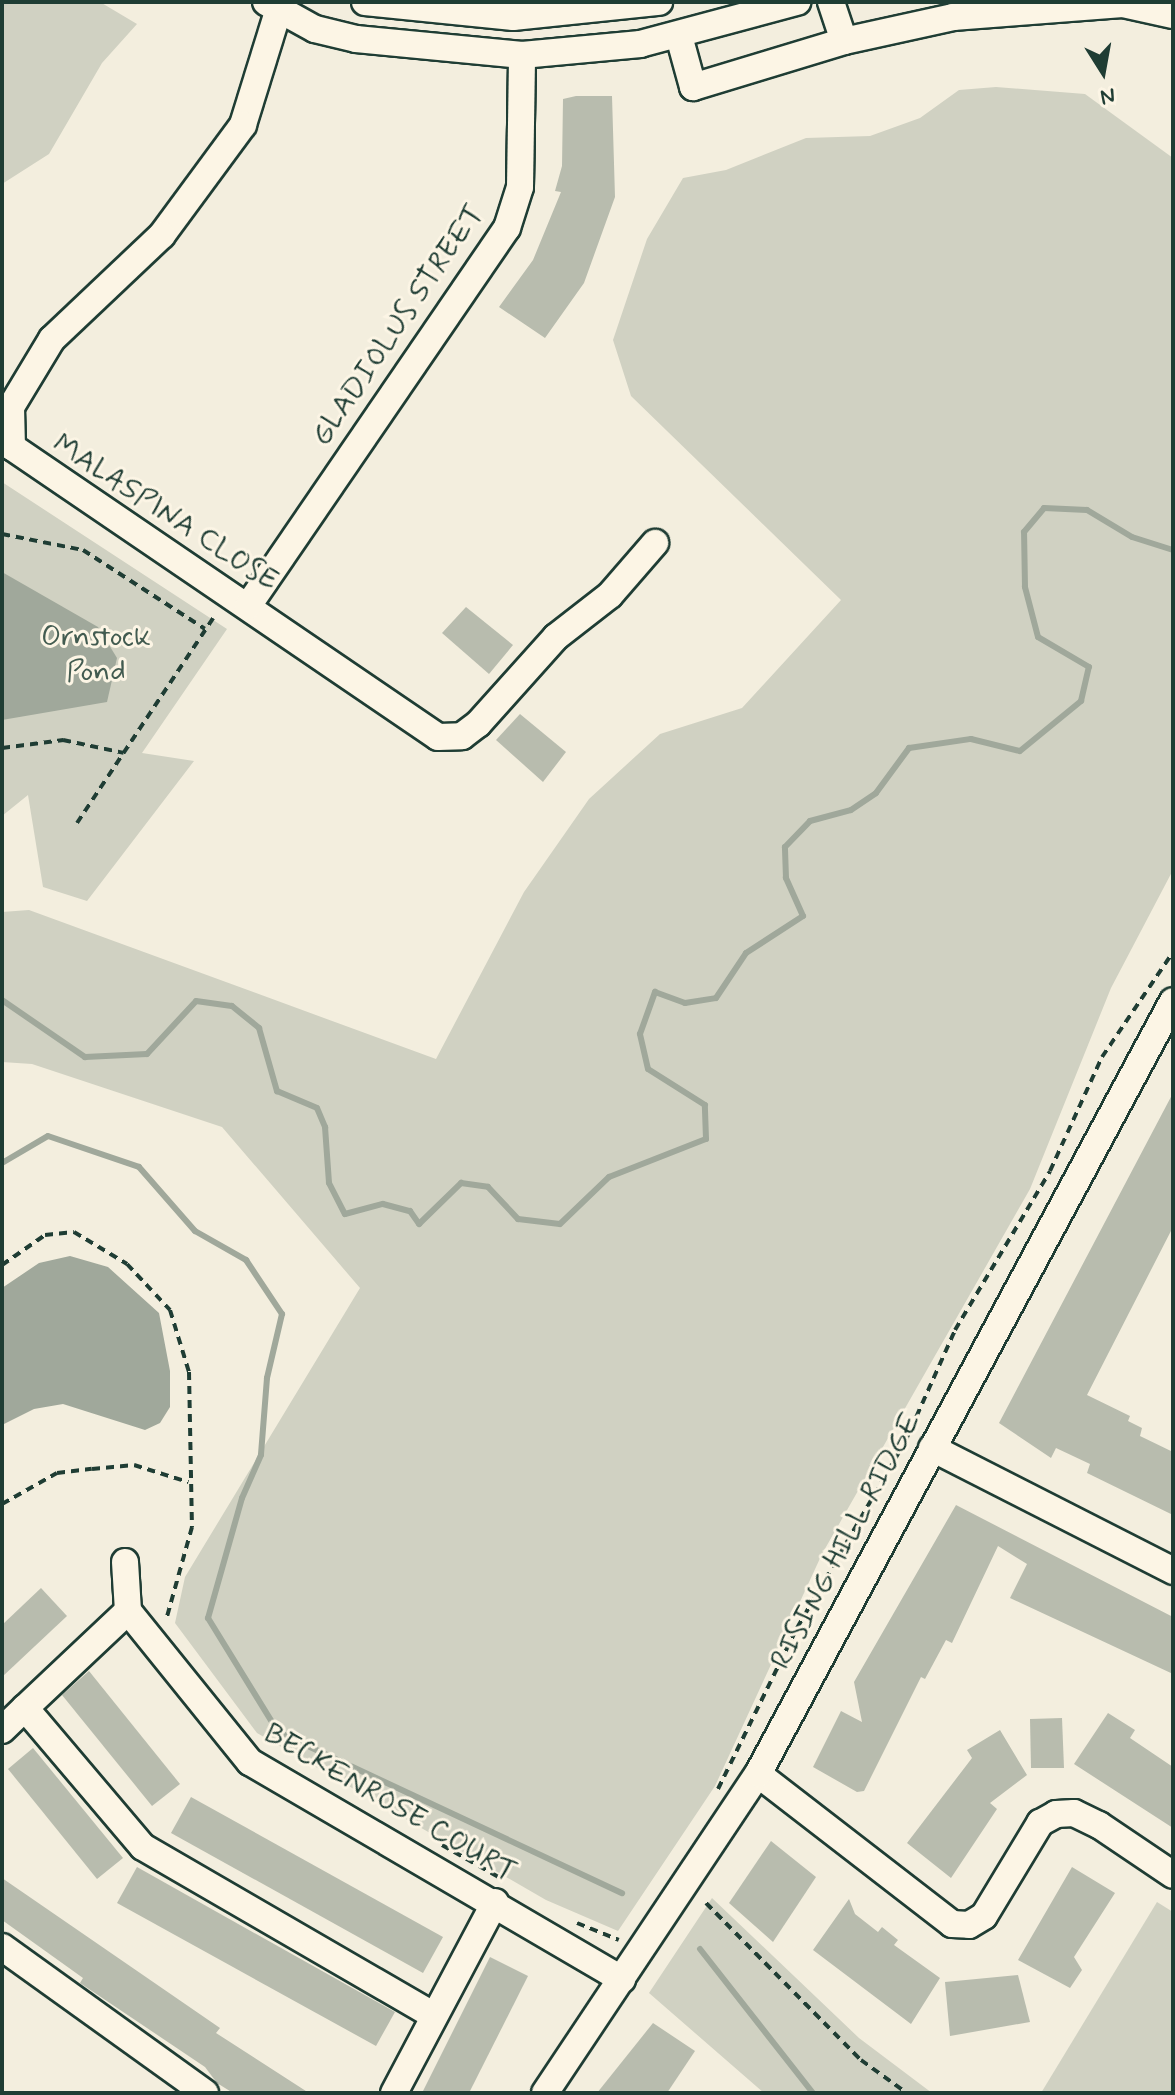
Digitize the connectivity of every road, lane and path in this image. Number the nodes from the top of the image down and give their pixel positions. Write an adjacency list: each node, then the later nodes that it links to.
1 (365, 2): 2 (street)
2 (659, 2)
3 (797, 2): 7 (street)
4 (831, 2): 8 (street)
5 (279, 3): 9 (street); 12 (street, MALASPINA CLOSE)
6 (1173, 15): 8 (street)
7 (679, 36): 8 (street); 9 (street)
8 (844, 41)
9 (522, 55): 12 (street, GLADIOLUS STREET)
10 (2, 534): 14 (path)
11 (655, 543): 12 (street, MALASPINA CLOSE)
12 (248, 606)
13 (213, 618): 14 (path)
14 (205, 629): 16 (path)
15 (2, 748): 16 (path)
16 (124, 753): 17 (path)
17 (77, 823)
18 (1173, 952): 31 (path)
19 (1173, 1001): 21 (street, RISING HILL RIDGE)
20 (2, 1265): 22 (path)
21 (932, 1448): 25 (street); 30 (street, RISING HILL RIDGE)
22 (188, 1482): 23 (path); 27 (path)
23 (2, 1504)
24 (125, 1562): 26 (street)
25 (1173, 1571)
26 (128, 1611): 28 (street); 34 (street, BECKENROSE COURT)
27 (167, 1626)
28 (25, 1708): 29 (street); 40 (street)
29 (2, 1730)
30 (758, 1774): 33 (street); 39 (street, RISING HILL RIDGE)
31 (712, 1798)
32 (428, 1837): 34 (path)
33 (1173, 1875)
34 (504, 1894): 39 (street, BECKENROSE COURT); 40 (street)
35 (706, 1903): 44 (path)
36 (572, 1921): 37 (path)
37 (625, 1930)
38 (2, 1947): 41 (street)
39 (622, 1979): 43 (street, RISING HILL RIDGE)
40 (433, 2015): 42 (street)
41 (205, 2093)
42 (394, 2093)
43 (545, 2093)
44 (907, 2093)

